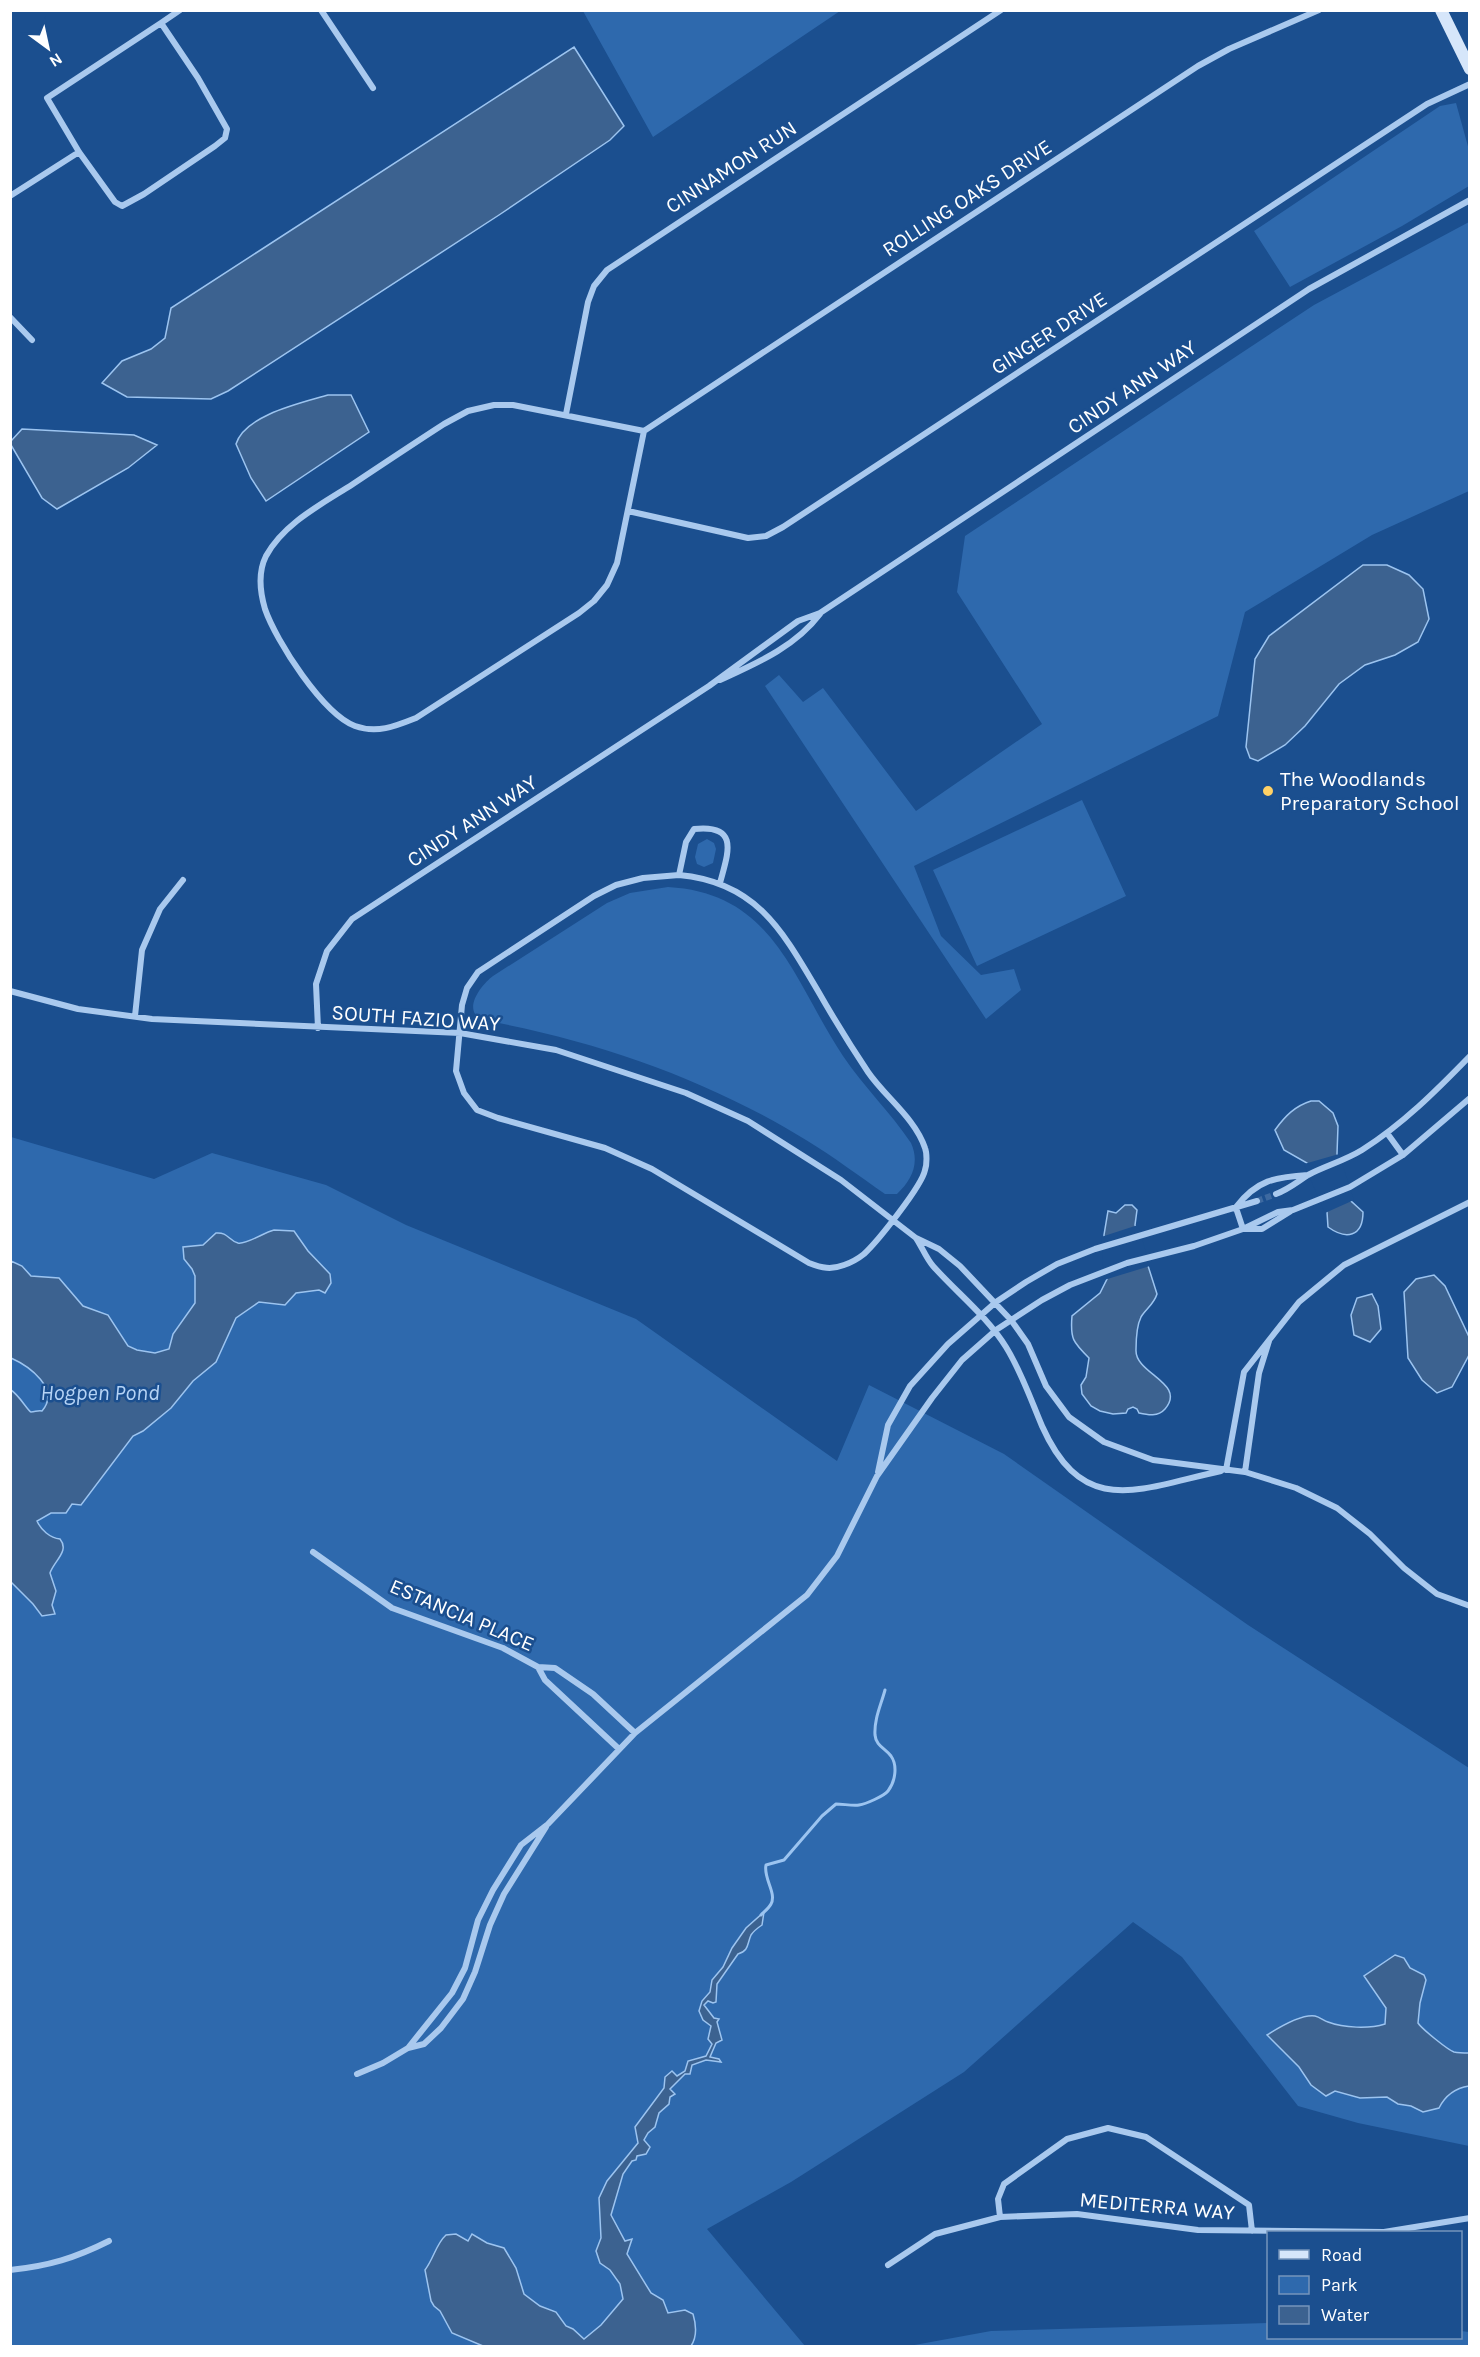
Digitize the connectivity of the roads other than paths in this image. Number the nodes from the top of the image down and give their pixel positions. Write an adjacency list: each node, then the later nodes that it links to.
1 (180, 10): 6 (street)
2 (321, 10): 9 (street)
3 (1001, 10): 15 (street, CINNAMON RUN)
4 (1319, 10): 16 (street, ROLLING OAKS DRIVE)
5 (1441, 10): 7 (main road)
6 (161, 23): 10 (street); 10 (street)
7 (1470, 69)
8 (1470, 84): 17 (street, GINGER DRIVE)
9 (373, 88)
10 (79, 152): 11 (street)
11 (10, 196)
12 (1470, 200): 18 (street, CINDY ANN WAY)
13 (10, 317): 14 (street)
14 (32, 340)
15 (566, 414): 16 (street); 17 (street)
16 (644, 431): 17 (street)
17 (628, 512)
18 (820, 614): 19 (street, CINDY ANN WAY); 19 (street, CINDY ANN WAY)
19 (709, 686): 25 (street, CINDY ANN WAY)
20 (679, 875): 22 (street); 22 (street); 26 (street)
21 (183, 880): 24 (street)
22 (720, 883): 36 (street)
23 (10, 991): 24 (street, SOUTH FAZIO WAY)
24 (135, 1017): 25 (street, SOUTH FAZIO WAY)
25 (318, 1028): 26 (street, SOUTH FAZIO WAY)
26 (460, 1033): 36 (street, SOUTH FAZIO WAY); 36 (street)
27 (1470, 1056): 29 (street)
28 (1470, 1098): 30 (street)
29 (1387, 1133): 30 (street); 31 (street)
30 (1402, 1155): 37 (street)
31 (1309, 1175): 32 (street); 35 (street)
32 (1276, 1194)
33 (1257, 1201): 35 (street)
34 (1470, 1202): 43 (street)
35 (1236, 1208): 37 (street); 39 (street)
36 (894, 1218): 38 (street, SOUTH FAZIO WAY)
37 (1243, 1228): 41 (street)
38 (916, 1238): 39 (street, SOUTH FAZIO WAY); 40 (street, SOUTH FAZIO WAY)
39 (996, 1302): 40 (street); 41 (street, SOUTH FAZIO WAY)
40 (980, 1315): 42 (street, SOUTH FAZIO WAY); 46 (street)
41 (1011, 1320): 42 (street); 44 (street, SOUTH FAZIO WAY)
42 (996, 1330): 44 (street, SOUTH FAZIO WAY); 46 (street)
43 (1271, 1335): 44 (street); 45 (street)
44 (1226, 1470): 45 (street, SOUTH FAZIO WAY)
45 (1245, 1472): 48 (street, SOUTH FAZIO WAY)
46 (877, 1476): 50 (street)
47 (313, 1552): 49 (street, ESTANCIA PLACE)
48 (1470, 1606)
49 (538, 1667): 50 (street, ESTANCIA PLACE); 51 (street, ESTANCIA PLACE)
50 (635, 1733): 51 (street)
51 (619, 1749): 52 (street)
52 (548, 1824): 53 (street); 53 (street)
53 (408, 2048): 54 (street)
54 (357, 2074)
55 (1000, 2217): 57 (street, MEDITERRA WAY); 57 (street); 61 (street, MEDITERRA WAY)
56 (1470, 2218): 59 (street, MEDITERRA WAY)
57 (1252, 2230): 58 (street, MEDITERRA WAY)
58 (1318, 2231)
59 (1390, 2231)
60 (109, 2241): 62 (street)
61 (888, 2265)
62 (10, 2270)

